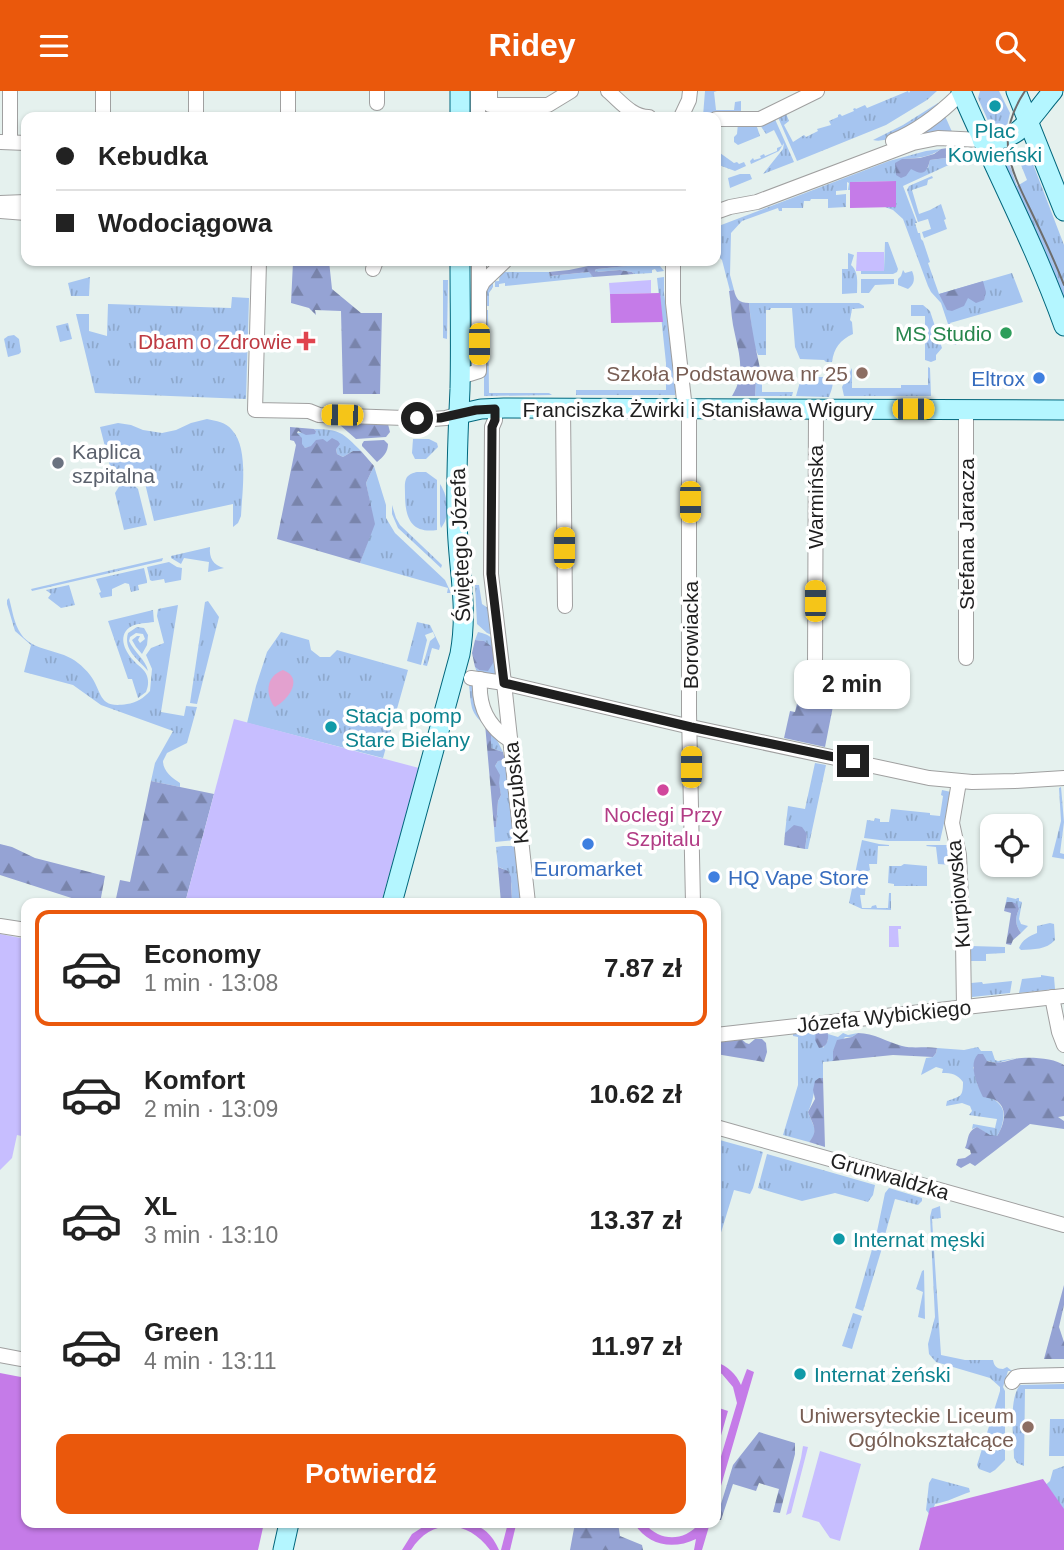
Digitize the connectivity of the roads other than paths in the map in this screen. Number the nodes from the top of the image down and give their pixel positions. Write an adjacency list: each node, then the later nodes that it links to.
1 (10, 91): 25 (street)
2 (103, 91): 15 (street)
3 (196, 91): 16 (street)
4 (288, 91): 17 (street)
5 (460, 91): 18 (street)
6 (478, 91): 19 (street)
7 (490, 91): 14 (street)
8 (608, 91): 20 (street)
9 (691, 91): 21 (street)
10 (817, 91): 22 (street)
11 (962, 91): 24 (street); 28 (street)
12 (1016, 91): 23 (street)
13 (1052, 91): 23 (street)
14 (564, 93)
15 (103, 112)
16 (196, 112)
17 (288, 112)
18 (460, 112)
19 (478, 112)
20 (632, 112)
21 (684, 112)
22 (721, 119)
23 (1028, 122): 24 (street); 30 (street)
24 (982, 140): 28 (street); 38 (street)
25 (5, 142)
26 (21, 202): 27 (street)
27 (0, 203)
28 (723, 210)
29 (0, 211): 31 (street)
30 (1064, 211)
31 (21, 213)
32 (259, 266): 46 (street)
33 (460, 266): 39 (street, Świętego Józefa)
34 (479, 266): 37 (street)
35 (500, 266): 37 (street)
36 (673, 266): 42 (street, Borowiacka)
37 (479, 290): 39 (street)
38 (1064, 326)
39 (460, 377): 46 (street, Świętego Józefa)
40 (563, 408): 41 (street, Franciszka Żwirki i Stanisława Wigury); 42 (street, Franciszka Żwirki i Stanisława Wigury); 47 (street)
41 (495, 409): 46 (street, Franciszka Żwirki i Stanisława Wigury); 50 (street, Kaszubska)
42 (687, 409): 43 (street, Franciszka Żwirki i Stanisława Wigury); 51 (street, Borowiacka)
43 (816, 409): 44 (street, Franciszka Żwirki i Stanisława Wigury); 49 (street, Warmińska)
44 (966, 409): 45 (street, Franciszka Żwirki i Stanisława Wigury); 48 (street, Stefana Jaracza)
45 (1064, 409)
46 (458, 414): 55 (street, Świętego Józefa)
47 (565, 606)
48 (966, 658)
49 (815, 669)
50 (504, 683): 51 (street); 52 (street, Kaszubska); 52 (street)
51 (691, 727): 54 (street); 57 (street, Borowiacka)
52 (511, 741): 56 (street, Kaszubska)
53 (1064, 778): 54 (street)
54 (960, 782): 61 (street, Kurpiowska)
55 (393, 898)
56 (527, 898)
57 (693, 898)
58 (0, 926): 59 (street)
59 (21, 929)
60 (1058, 997): 61 (street, Józefa Wybickiego); 63 (street, Józefa Wybickiego)
61 (964, 1007): 62 (street, Józefa Wybickiego)
62 (721, 1034)
63 (1064, 1045)
64 (721, 1128): 65 (street, Grunwaldzka)
65 (1064, 1225)
66 (0, 1355): 67 (street)
67 (21, 1359)
68 (1064, 1375): 69 (street)
69 (1012, 1382)
70 (288, 1528): 71 (street)
71 (283, 1550)

